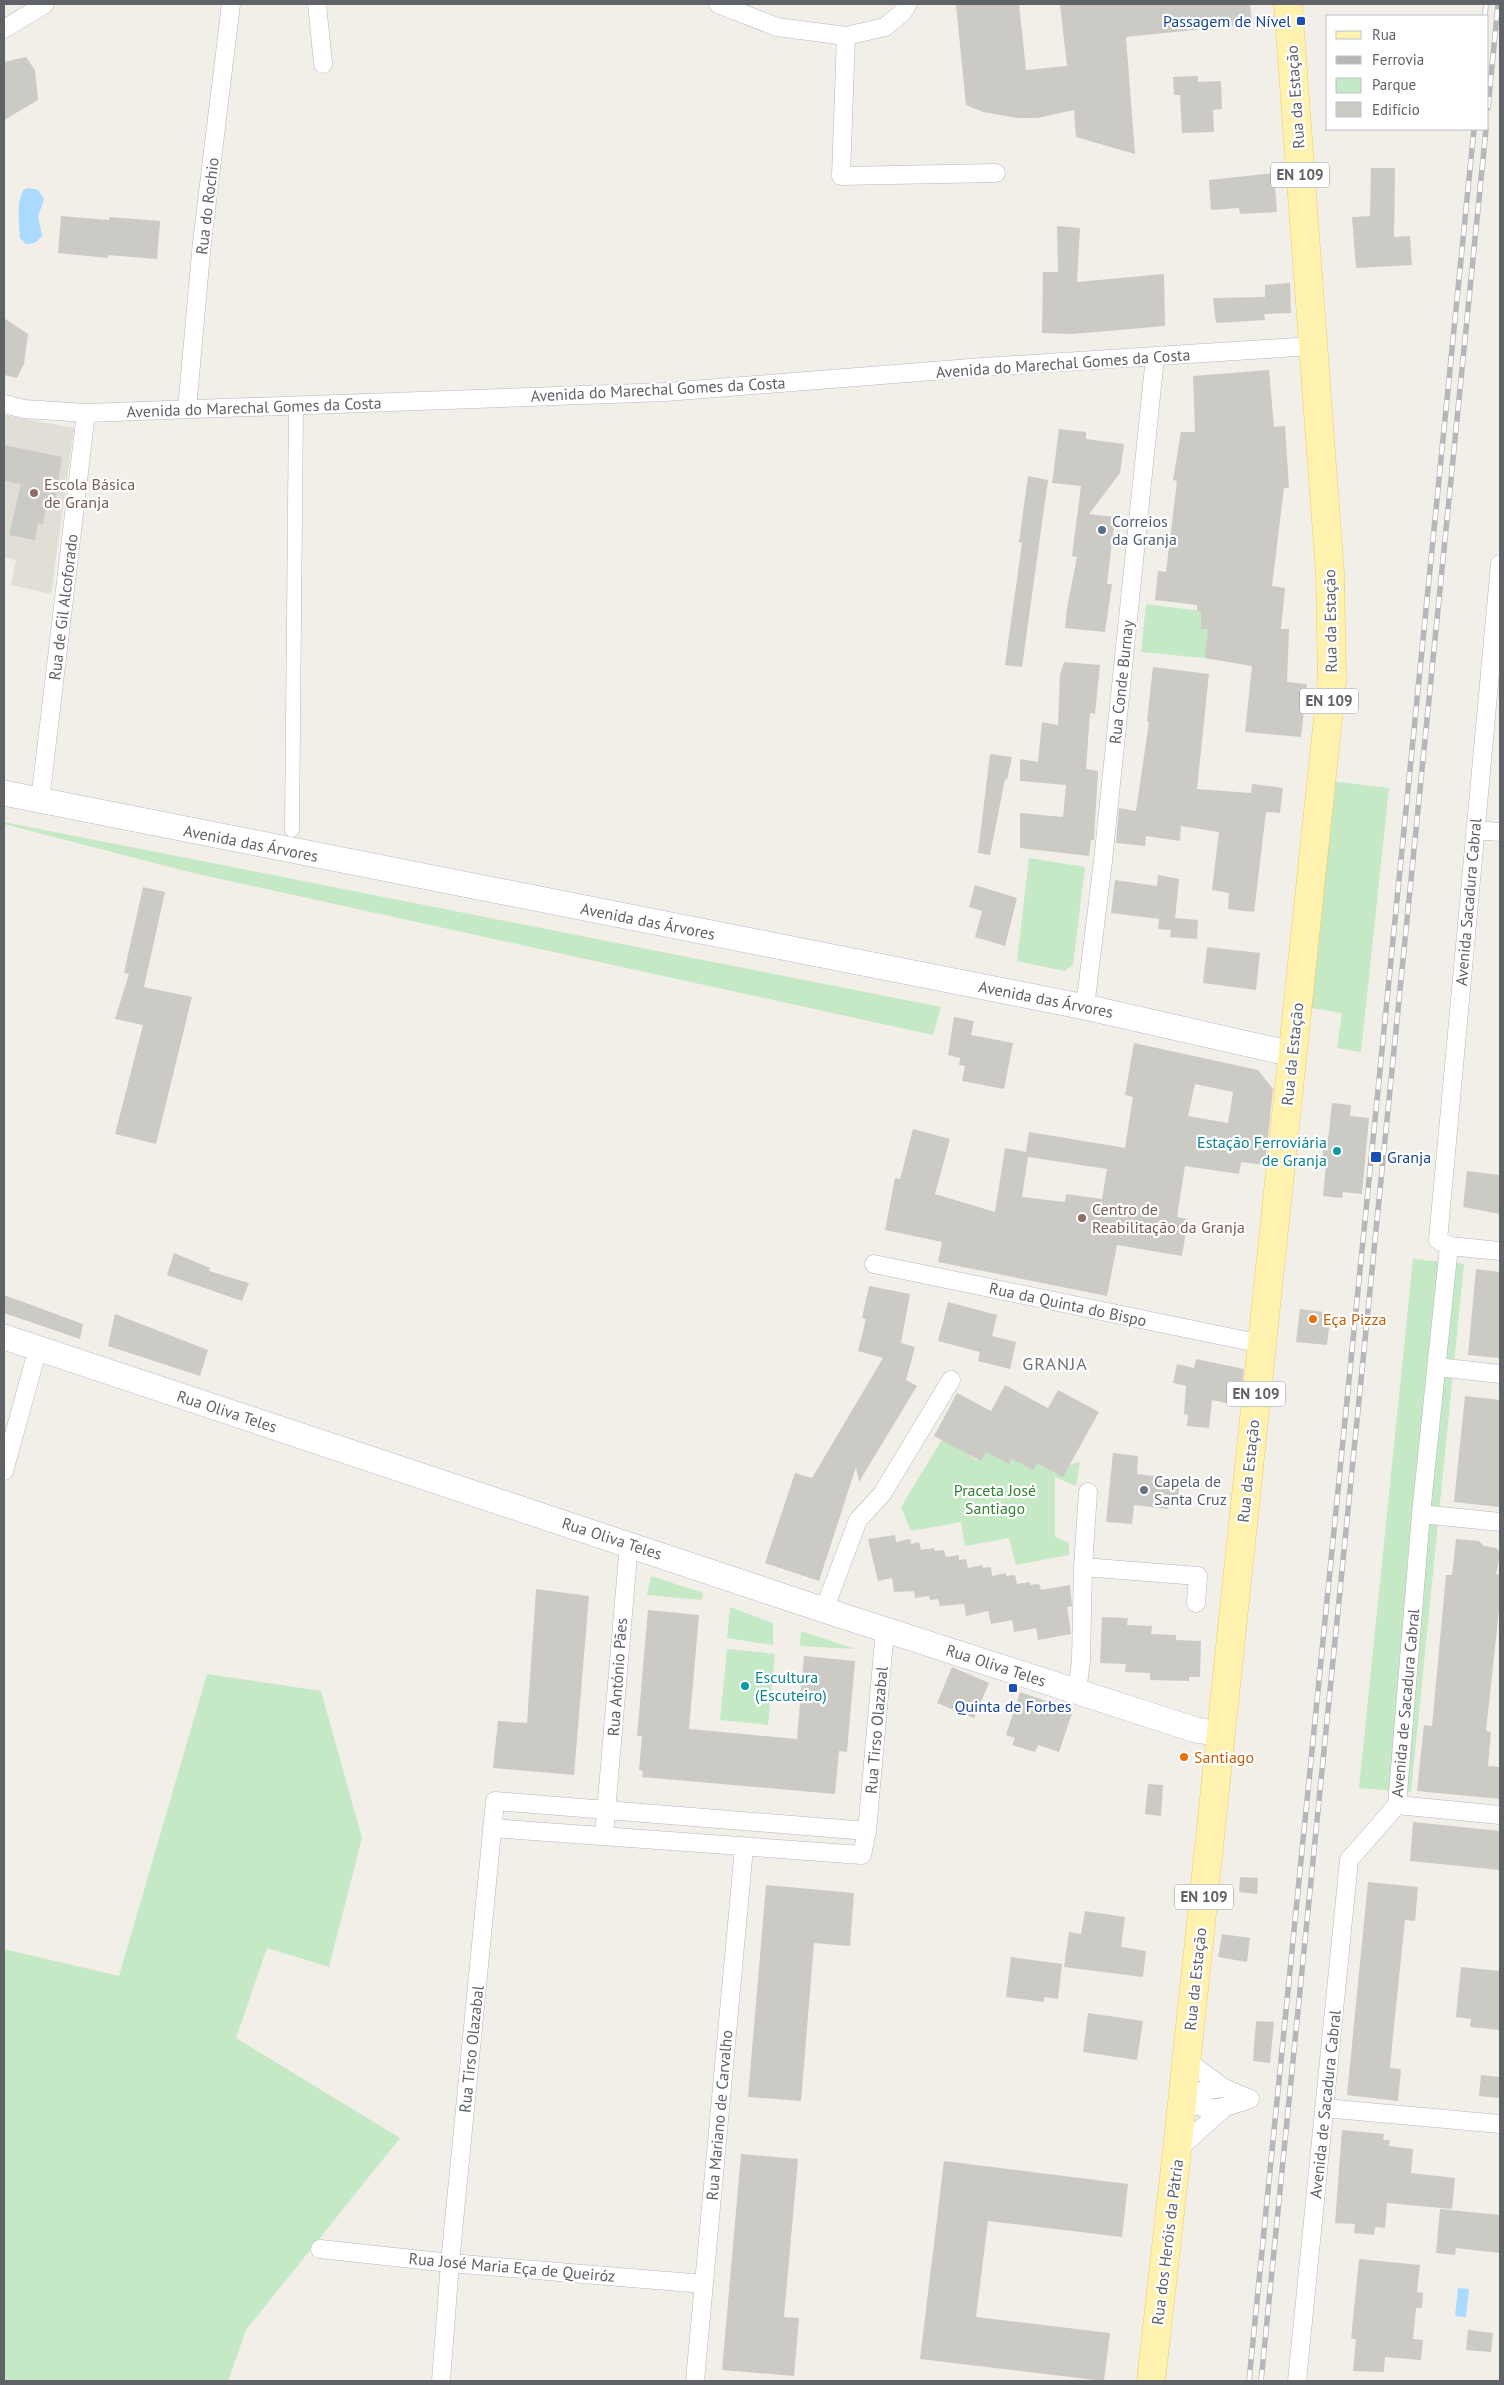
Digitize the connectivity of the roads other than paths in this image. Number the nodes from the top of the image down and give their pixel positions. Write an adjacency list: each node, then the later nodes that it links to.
1 (45, 4): 7 (street)
2 (231, 4): 15 (street, Rua do Rochio)
3 (317, 4): 9 (street)
4 (718, 4): 8 (street)
5 (908, 4): 8 (street)
6 (1288, 4): 11 (main road, Rua da Estação / EN 109)
7 (4, 29)
8 (846, 36): 10 (street)
9 (323, 64)
10 (996, 173)
11 (1313, 346): 12 (street, Avenida do Marechal Gomes da Costa); 24 (main road, Rua da Estação / EN 109)
12 (1155, 357): 14 (street, Avenida do Marechal Gomes da Costa); 23 (street, Rua Conde Burnay)
13 (4, 404): 16 (street, Avenida do Marechal Gomes da Costa)
14 (296, 405): 15 (street, Avenida do Marechal Gomes da Costa); 20 (street)
15 (187, 409): 16 (street, Avenida do Marechal Gomes da Costa)
16 (86, 413): 19 (street, Rua de Gil Alcoforado)
17 (1500, 564): 21 (street, Avenida Sacadura Cabral)
18 (4, 793): 19 (main road, Avenida das Árvores)
19 (40, 801): 23 (main road, Avenida das Árvores)
20 (292, 830)
21 (1475, 830): 22 (street); 25 (street, Avenida Sacadura Cabral)
22 (1500, 832)
23 (1085, 1007): 24 (main road, Avenida das Árvores)
24 (1292, 1054): 29 (main road, Rua da Estação / EN 109)
25 (1444, 1243): 26 (street); 31 (street, Avenida de Sacadura Cabral)
26 (1500, 1251)
27 (874, 1264): 29 (street, Rua da Quinta do Bispo)
28 (4, 1337): 30 (main road, Rua Oliva Teles)
29 (1262, 1344): 44 (main road, Rua da Estação / EN 109)
30 (38, 1348): 34 (street); 38 (main road, Rua Oliva Teles)
31 (1437, 1367): 32 (street); 36 (street, Avenida de Sacadura Cabral)
32 (1500, 1374)
33 (951, 1380): 41 (street)
34 (4, 1472)
35 (1088, 1492): 39 (street)
36 (1421, 1514): 37 (street); 45 (street, Avenida de Sacadura Cabral)
37 (1500, 1522)
38 (629, 1544): 41 (main road, Rua Oliva Teles); 46 (street, Rua António Pães)
39 (1083, 1567): 40 (street); 43 (street)
40 (1196, 1603)
41 (824, 1610): 42 (main road, Rua Oliva Teles)
42 (885, 1628): 43 (main road, Rua Oliva Teles); 49 (street, Rua Tirso Olazabal)
43 (1077, 1692): 44 (main road, Rua Oliva Teles)
44 (1221, 1734): 52 (main road, Rua da Estação / EN 109)
45 (1397, 1805): 47 (street); 55 (street, Avenida de Sacadura Cabral)
46 (607, 1810): 48 (street); 49 (street); 50 (street)
47 (1500, 1815)
48 (492, 1828): 50 (street, Rua Tirso Olazabal); 60 (street, Rua Tirso Olazabal)
49 (867, 1831): 51 (street, Rua Tirso Olazabal)
50 (604, 1835): 51 (street, Rua Tirso Olazabal)
51 (744, 1848): 61 (street, Rua Mariano de Carvalho)
52 (1186, 2060): 53 (street); 54 (main road, Rua da Estação / EN 109)
53 (1224, 2088): 54 (street); 56 (street)
54 (1182, 2102): 56 (street); 58 (main road, Rua dos Heróis da Pátria / EN 109)
55 (1324, 2108): 57 (street); 65 (street, Avenida de Sacadura Cabral)
56 (1223, 2109): 58 (street)
57 (1500, 2124)
58 (1177, 2150): 64 (main road, Rua dos Heróis da Pátria / EN 109)
59 (320, 2249): 60 (street, Rua José Maria Eça de Queiróz)
60 (450, 2263): 61 (street, Rua José Maria Eça de Queiróz); 62 (street, Rua Tirso Olazabal)
61 (704, 2284): 63 (street, Rua Mariano de Carvalho)
62 (441, 2381)
63 (695, 2381)
64 (1151, 2381)
65 (1297, 2381)

